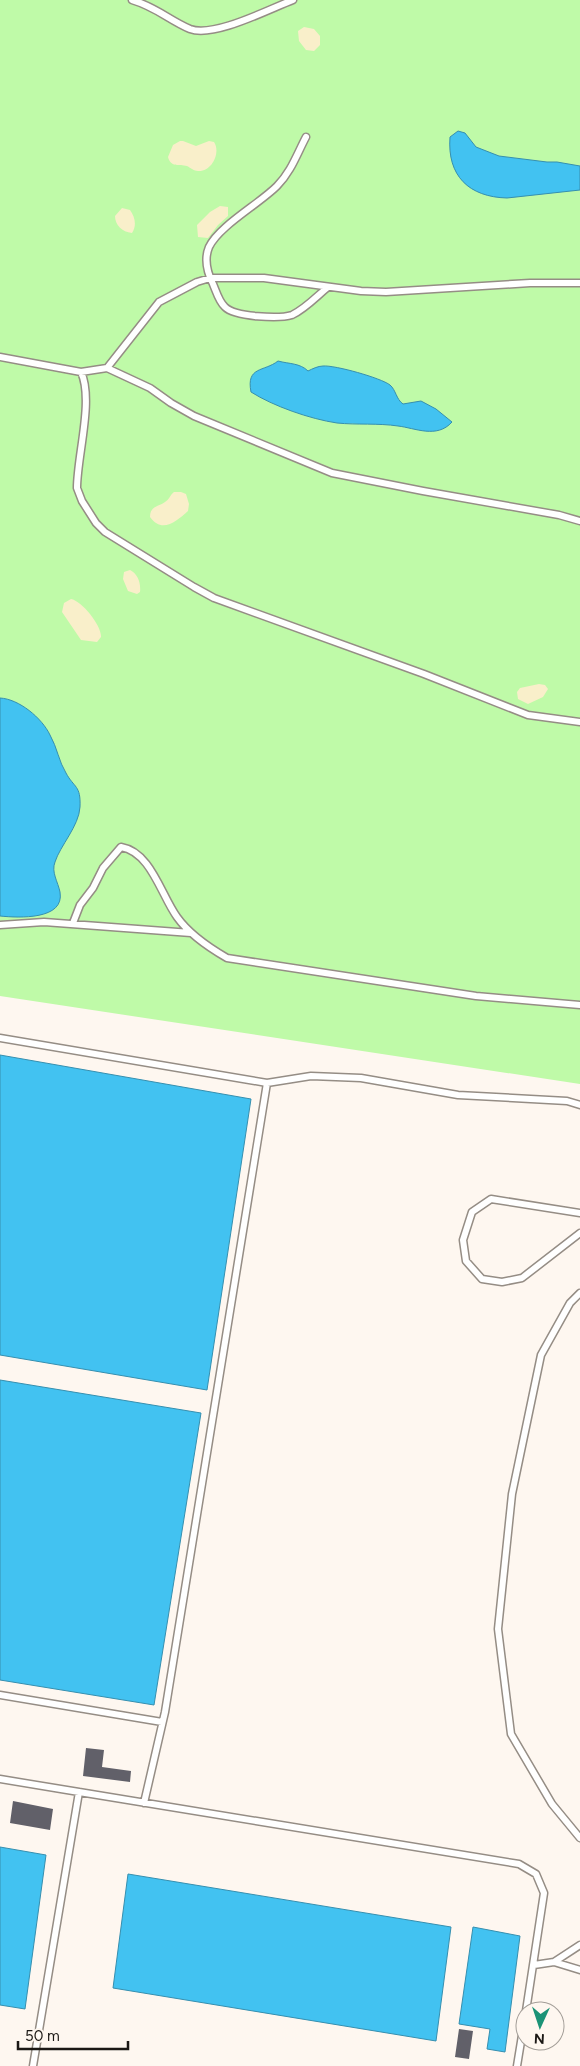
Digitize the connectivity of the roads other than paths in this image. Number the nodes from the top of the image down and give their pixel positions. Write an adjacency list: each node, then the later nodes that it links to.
1 (132, 0): 2 (lane)
2 (293, 0)
3 (306, 136): 4 (lane)
4 (210, 278): 6 (lane); 6 (lane); 8 (lane)
5 (580, 283): 6 (lane)
6 (328, 287)
7 (0, 357): 9 (lane)
8 (107, 368): 9 (lane); 10 (lane)
9 (81, 372): 11 (lane)
10 (580, 521)
11 (580, 722)
12 (73, 924): 13 (lane); 14 (lane); 14 (lane)
13 (0, 925)
14 (191, 933): 15 (lane)
15 (580, 1005)
16 (0, 1038): 17 (lane)
17 (267, 1083): 18 (lane); 23 (lane)
18 (580, 1105)
19 (580, 1214): 20 (lane)
20 (580, 1233)
21 (580, 1293): 27 (lane)
22 (0, 1695): 23 (lane)
23 (162, 1722): 26 (lane)
24 (0, 1779): 25 (lane)
25 (79, 1792): 26 (lane); 34 (lane)
26 (144, 1803): 30 (lane)
27 (580, 1838)
28 (580, 1945): 29 (lane)
29 (554, 1962): 30 (lane); 31 (lane)
30 (534, 1965): 32 (lane)
31 (580, 1970)
32 (528, 2001)
33 (519, 2051): 35 (lane)
34 (33, 2066)
35 (517, 2066)

